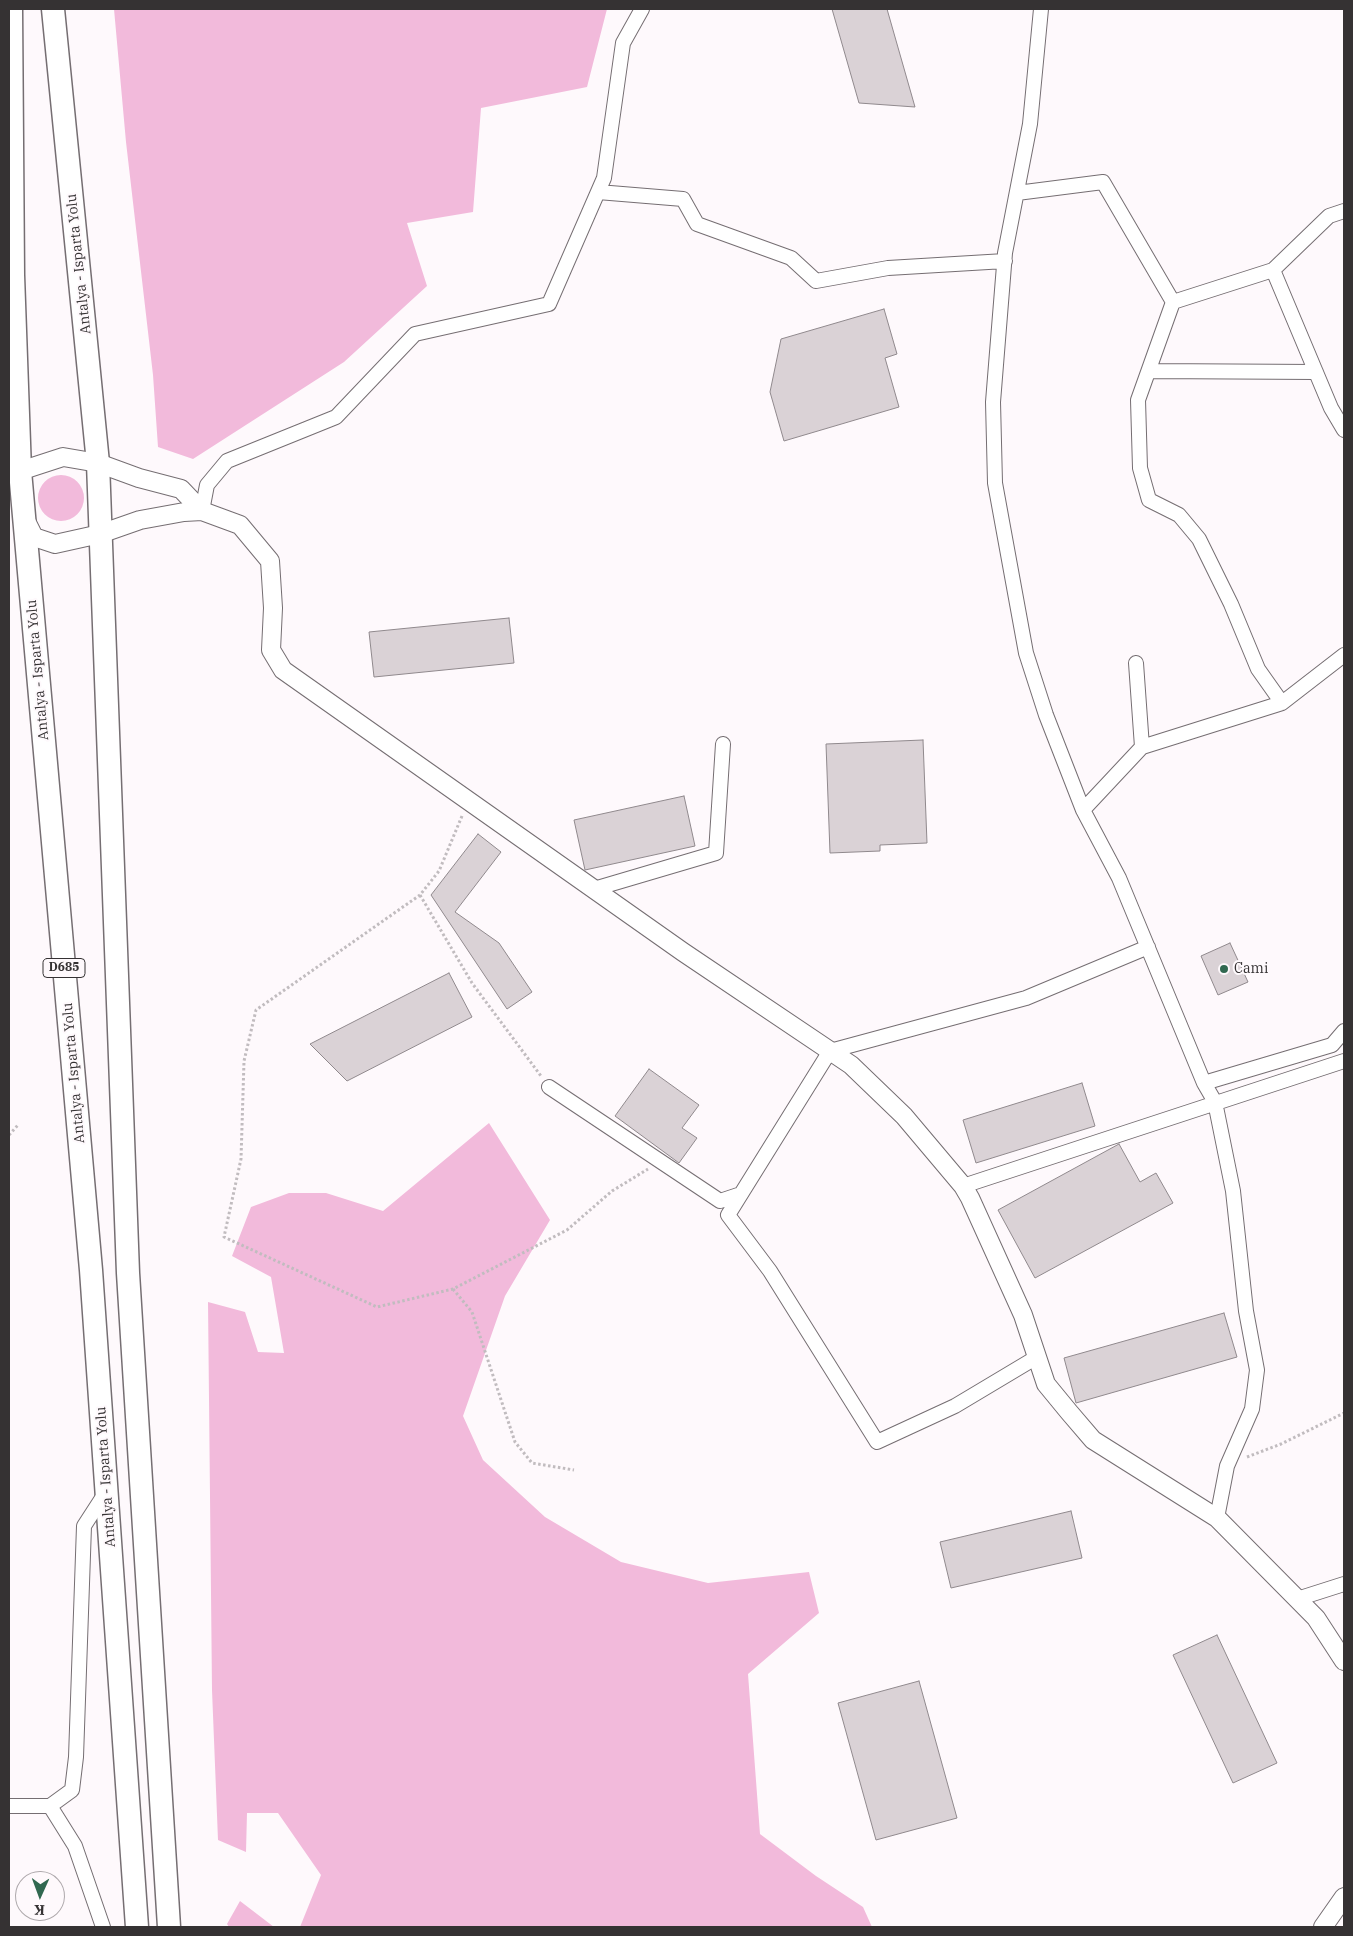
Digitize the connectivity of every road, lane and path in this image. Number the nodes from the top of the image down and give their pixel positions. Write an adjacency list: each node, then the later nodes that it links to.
1 (11, 9): 15 (highway, Antalya - Isparta Yolu / D685)
2 (53, 9): 14 (highway, Antalya - Isparta Yolu)
3 (642, 9): 5 (street)
4 (1041, 9): 6 (street)
5 (598, 192): 8 (street); 16 (street)
6 (1017, 193): 8 (street); 10 (street)
7 (1344, 211): 9 (street)
8 (1005, 261): 25 (street)
9 (1273, 270): 10 (street); 12 (street)
10 (1173, 302): 11 (street)
11 (1148, 371): 12 (street); 21 (street)
12 (1316, 372): 13 (street)
13 (1344, 430)
14 (98, 463): 15 (street); 16 (street); 18 (highway, Antalya - Isparta Yolu)
15 (14, 464): 17 (highway, Antalya - Isparta Yolu / D685)
16 (202, 511): 18 (street); 24 (street)
17 (25, 519): 18 (street); 45 (highway, Antalya - Isparta Yolu / D685)
18 (100, 534): 55 (highway, Antalya - Isparta Yolu)
19 (1344, 655): 21 (street)
20 (1136, 663): 23 (street)
21 (1282, 703): 23 (street)
22 (723, 744): 26 (street)
23 (1142, 747): 25 (street)
24 (468, 801): 26 (street); 27 (path)
25 (1083, 810): 28 (street)
26 (594, 889): 30 (street)
27 (420, 895): 33 (path); 40 (path)
28 (1148, 947): 30 (street); 32 (street)
29 (1344, 1032): 32 (street)
30 (830, 1051): 38 (street); 39 (street)
31 (1344, 1061): 34 (street)
32 (1204, 1083): 34 (street)
33 (549, 1087): 37 (street)
34 (1215, 1102): 38 (street); 43 (street)
35 (18, 1125): 36 (path)
36 (9, 1135)
37 (661, 1162): 39 (street); 40 (path)
38 (963, 1186): 41 (street)
39 (741, 1194): 41 (street)
40 (453, 1289): 44 (path)
41 (1037, 1357): 46 (street)
42 (1344, 1413): 43 (path)
43 (1227, 1466): 46 (street)
44 (574, 1470)
45 (107, 1491): 51 (street); 54 (highway, Antalya - Isparta Yolu / D685)
46 (1217, 1518): 48 (street)
47 (1344, 1584): 48 (street)
48 (1297, 1599): 49 (street)
49 (1344, 1661)
50 (9, 1806): 51 (street)
51 (50, 1806): 53 (street)
52 (1344, 1897): 56 (street)
53 (103, 1927)
54 (137, 1927)
55 (169, 1927)
56 (1323, 1927)

